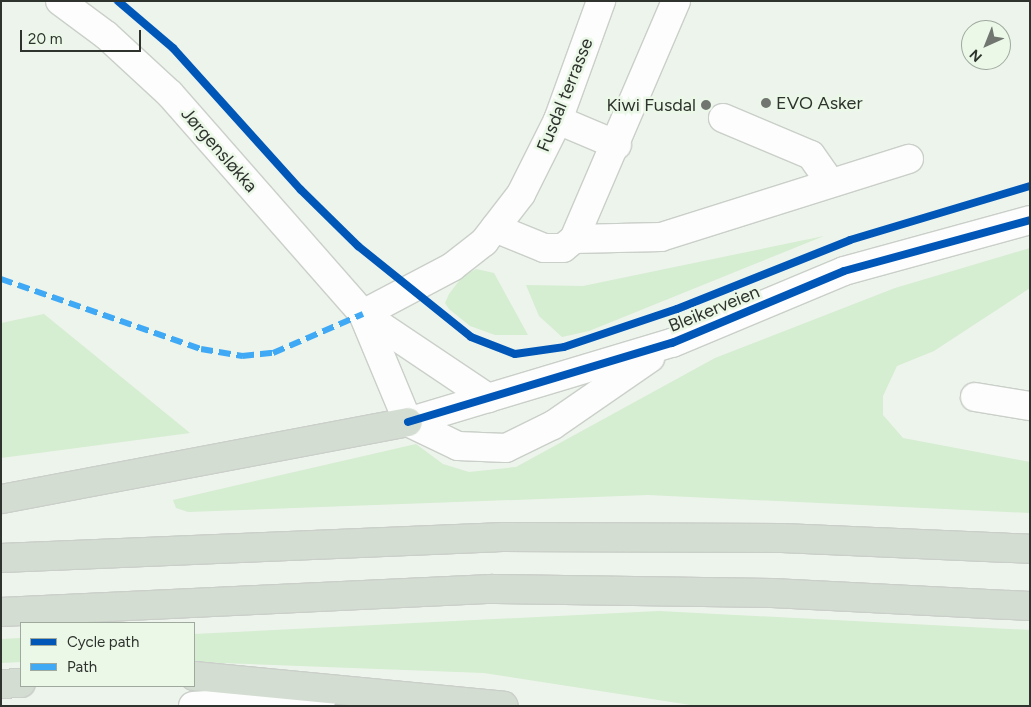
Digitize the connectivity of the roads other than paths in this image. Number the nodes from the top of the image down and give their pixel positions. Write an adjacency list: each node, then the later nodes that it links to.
1 (60, 1): 12 (street, Jørgensløkka)
2 (601, 1): 5 (street, Fusdal terrasse)
3 (676, 1): 6 (street)
4 (723, 118): 8 (street)
5 (558, 120): 6 (street); 10 (street, Fusdal terrasse)
6 (617, 146): 11 (street)
7 (909, 159): 8 (street)
8 (830, 182): 11 (street)
9 (1030, 220): 13 (street, Bleikerveien)
10 (495, 228): 11 (street); 12 (street, Fusdal terrasse)
11 (574, 239)
12 (363, 314): 15 (street, Jørgensløkka); 17 (street, Jørgensløkka)
13 (672, 343): 15 (street, Bleikerveien); 17 (street, Bleikerveien)
14 (975, 397): 16 (street)
15 (488, 398): 17 (street, Bleikerveien)
16 (1030, 406)
17 (408, 422): 18 (highway)
18 (1, 499)
19 (1030, 549): 20 (highway)
20 (1, 558)
21 (1030, 606): 22 (highway)
22 (1, 612)
23 (195, 676): 26 (highway)
24 (20, 683): 25 (highway)
25 (1, 684)
26 (368, 695): 27 (street); 28 (highway)
27 (193, 706)
28 (504, 706)

